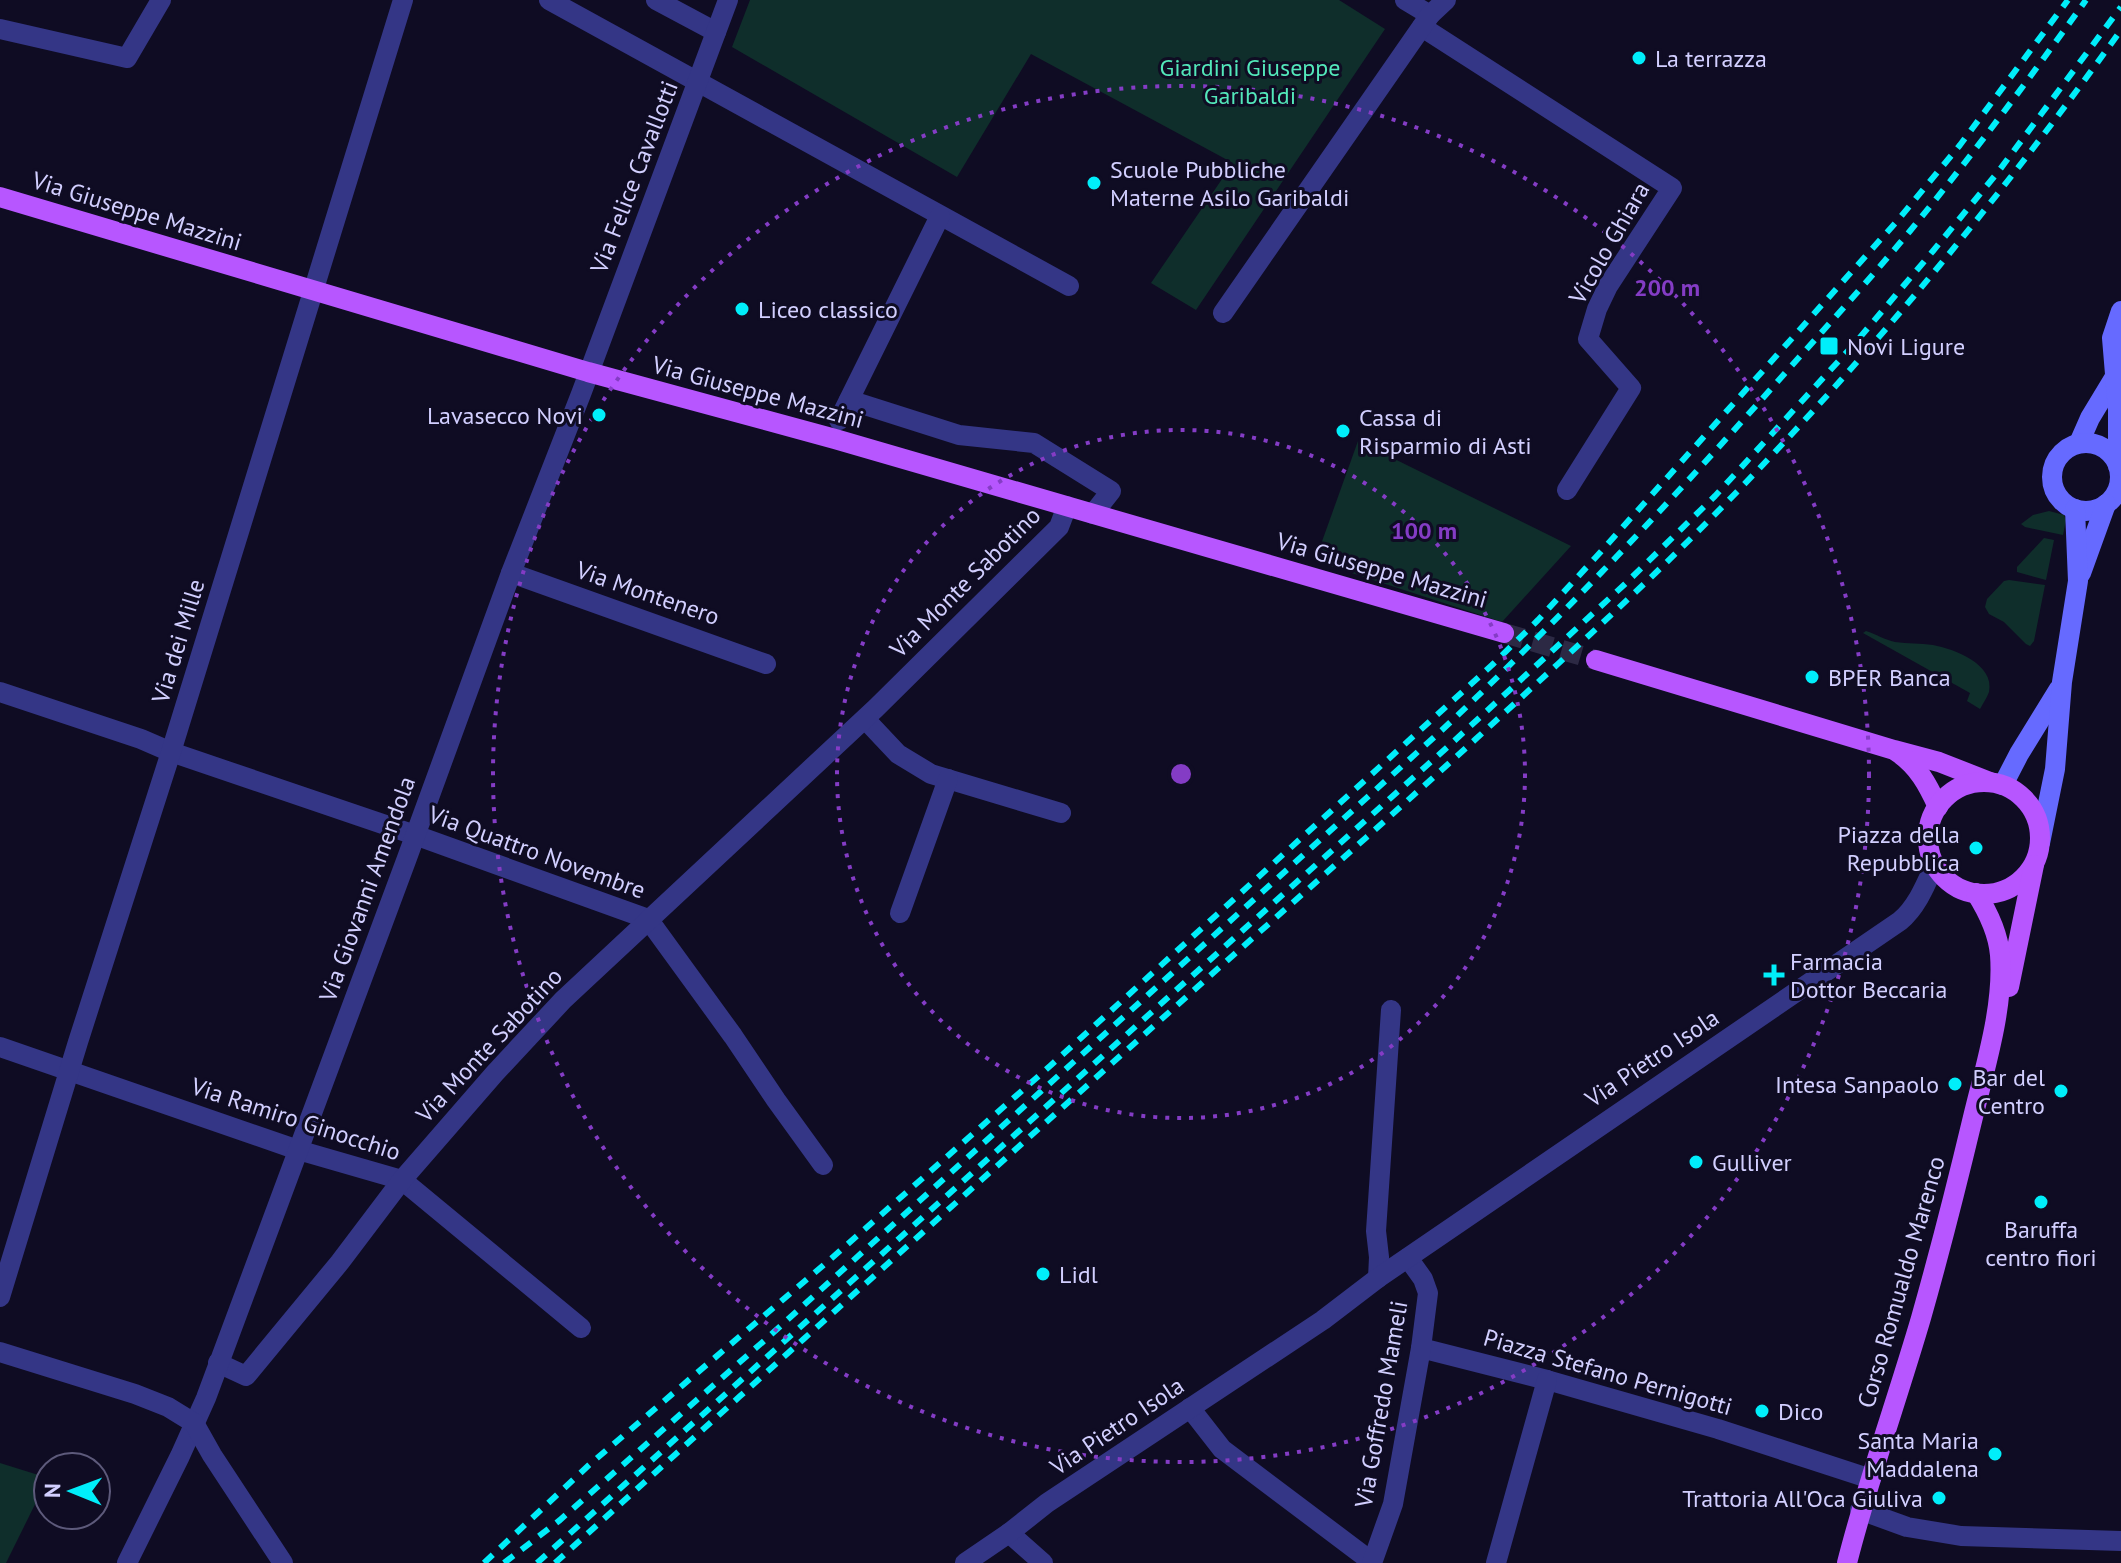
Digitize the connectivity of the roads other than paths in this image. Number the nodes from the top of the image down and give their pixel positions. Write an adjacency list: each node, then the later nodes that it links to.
1 (161, 0): 9 (street)
2 (403, 0): 15 (street, Via dei Mille)
3 (549, 0): 11 (street)
4 (656, 0): 10 (street)
5 (728, 0): 10 (street, Via Felice Cavallotti)
6 (1405, 0): 8 (street)
7 (1446, 0): 8 (street)
8 (1426, 21): 17 (street); 24 (street, Vicolo Ghiara)
9 (0, 29)
10 (716, 32): 11 (street, Via Felice Cavallotti)
11 (697, 82): 13 (street); 18 (street, Via Felice Cavallotti)
12 (0, 197): 15 (main road, Via Giuseppe Mazzini)
13 (940, 216): 14 (street); 20 (street)
14 (1069, 286)
15 (313, 291): 18 (main road, Via Giuseppe Mazzini); 38 (street, Via dei Mille)
16 (2121, 311): 19 (main road)
17 (1223, 313)
18 (588, 372): 26 (main road, Via Giuseppe Mazzini); 29 (street, Via Giovanni Amendola)
19 (2118, 376): 22 (main road); 23 (main road)
20 (849, 400): 21 (street); 28 (street)
21 (839, 420)
22 (2079, 443): 23 (main road); 27 (main road)
23 (2118, 466): 25 (main road)
24 (1567, 490)
25 (2106, 504): 27 (main road); 30 (main road, Corso Romualdo Marenco)
26 (1067, 506): 28 (main road, Via Giuseppe Mazzini); 36 (street, Via Monte Sabotino)
27 (2075, 509): 30 (main road, Corso Romualdo Marenco)
28 (1093, 514): 31 (main road, Via Giuseppe Mazzini)
29 (511, 573): 33 (street, Via Montenero); 43 (street, Via Giovanni Amendola)
30 (2078, 581): 34 (main road, Corso Romualdo Marenco)
31 (1504, 633)
32 (1596, 660): 37 (main road)
33 (766, 664)
34 (2062, 682): 40 (main road, Corso Romualdo Marenco); 44 (main road, Corso Romualdo Marenco)
35 (0, 692): 38 (street, Via Quattro Novembre)
36 (865, 719): 39 (street); 48 (street, Via Monte Sabotino)
37 (1894, 750): 40 (main road); 41 (main road)
38 (171, 752): 43 (street, Via Quattro Novembre); 52 (street, Via dei Mille)
39 (948, 779): 42 (street); 47 (street)
40 (1996, 784): 41 (main road); 44 (main road)
41 (1938, 807): 45 (main road)
42 (1061, 813)
43 (415, 835): 48 (street, Via Quattro Novembre); 53 (street, Via Giovanni Amendola)
44 (2038, 851): 46 (main road); 51 (main road, Corso Romualdo Marenco)
45 (1935, 864): 46 (main road); 56 (street, Via Pietro Isola)
46 (1976, 893): 51 (main road, Corso Romualdo Marenco)
47 (900, 913)
48 (648, 919): 54 (street); 55 (street, Via Monte Sabotino)
49 (1391, 1010): 57 (street)
50 (0, 1047): 52 (street, Via Ramiro Ginocchio)
51 (1987, 1059): 66 (main road, Corso Romualdo Marenco)
52 (69, 1070): 53 (street, Via Ramiro Ginocchio); 58 (street, Via dei Mille)
53 (298, 1150): 55 (street, Via Ramiro Ginocchio); 62 (street, Via Giovanni Amendola)
54 (823, 1165)
55 (402, 1180): 59 (street, Via Ramiro Ginocchio); 62 (street, Via Monte Sabotino)
56 (1408, 1258): 57 (street, Via Pietro Isola); 60 (street, Via Goffredo Mameli)
57 (1378, 1278): 64 (street, Via Pietro Isola)
58 (0, 1297)
59 (581, 1328)
60 (1421, 1348): 63 (street, Piazza Stefano Pernigotti); 74 (street, Via Goffredo Mameli)
61 (0, 1352): 65 (street)
62 (218, 1363): 65 (street, Via Giovanni Amendola)
63 (1547, 1380): 66 (street, Piazza Stefano Pernigotti); 75 (street)
64 (1190, 1408): 68 (street, Via Pietro Isola); 74 (street)
65 (194, 1423): 70 (street); 71 (street, Via Giovanni Amendola)
66 (1871, 1479): 67 (main road, Corso Romualdo Marenco)
67 (1860, 1510): 69 (street); 76 (main road, Corso Romualdo Marenco)
68 (1009, 1533): 72 (street, Via Pietro Isola); 73 (street)
69 (2121, 1541)
70 (284, 1561)
71 (127, 1563)
72 (965, 1563)
73 (1043, 1563)
74 (1372, 1563)
75 (1496, 1563)
76 (1847, 1563)

